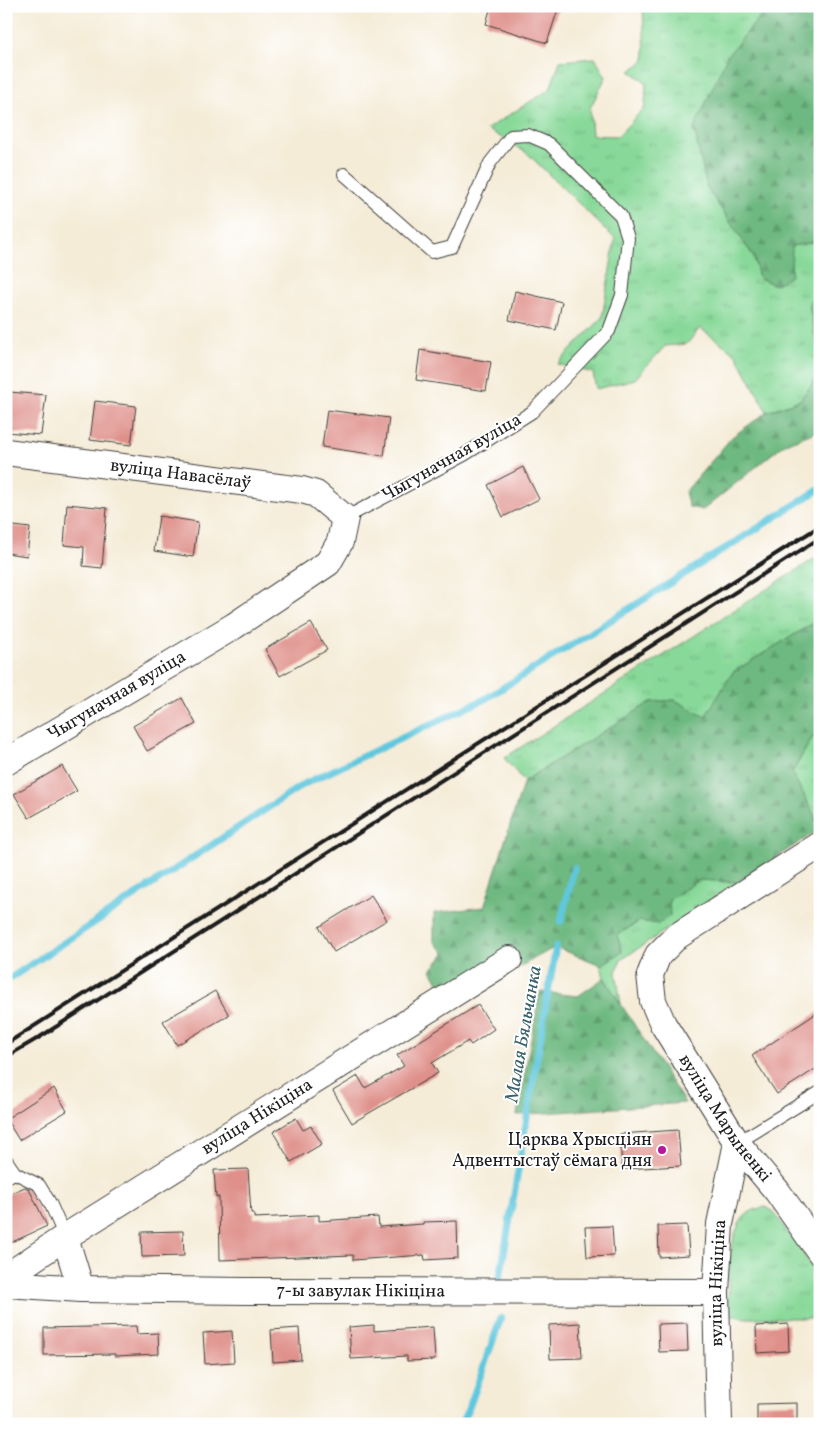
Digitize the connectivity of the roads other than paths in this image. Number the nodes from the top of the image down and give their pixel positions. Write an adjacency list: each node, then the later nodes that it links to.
1 (344, 174): 3 (lane, Чыгуначная вуліца)
2 (6, 452): 3 (street, вуліца Навасёлаў)
3 (345, 518): 4 (street, Чыгуначная вуліца)
4 (6, 762)
5 (820, 845): 8 (street, вуліца Марыненкі)
6 (509, 959): 11 (street, вуліца Нікіціна)
7 (820, 1092): 8 (lane)
8 (737, 1143): 12 (street, вуліца Марыненкі); 16 (street, вуліца Нікіціна)
9 (6, 1160): 10 (lane)
10 (11, 1175): 11 (lane)
11 (65, 1237): 13 (street, вуліца Нікіціна); 15 (street)
12 (820, 1252)
13 (6, 1277)
14 (6, 1284): 15 (street, 7-ы завулак Нікіціна)
15 (81, 1288): 16 (street, 7-ы завулак Нікіціна)
16 (716, 1292): 17 (street, вуліца Нікіціна)
17 (719, 1424)

